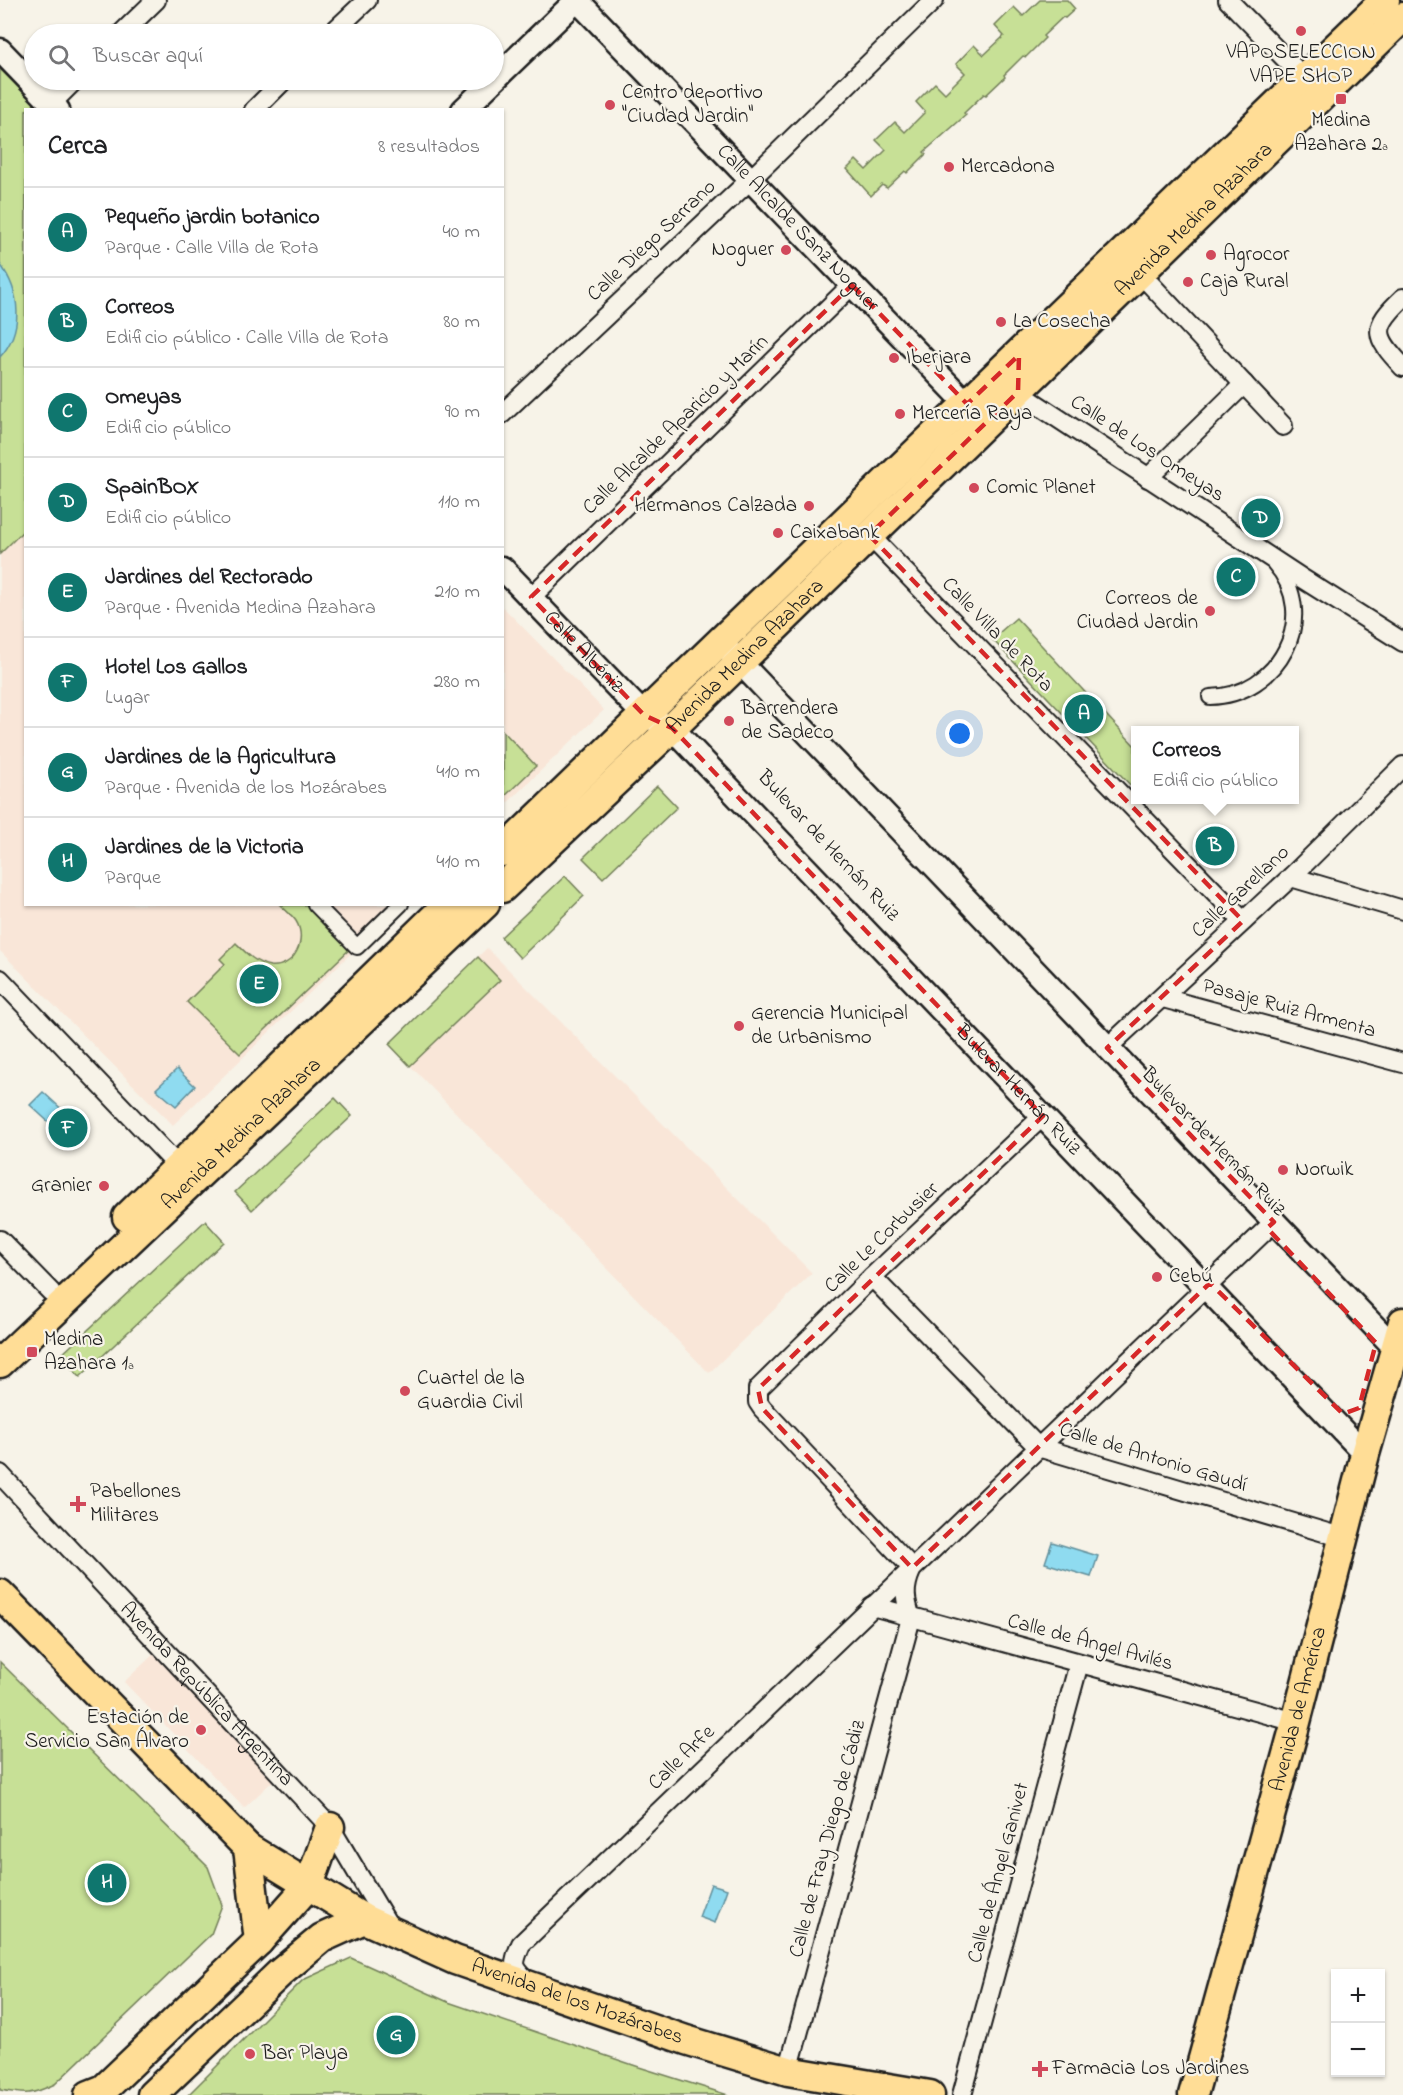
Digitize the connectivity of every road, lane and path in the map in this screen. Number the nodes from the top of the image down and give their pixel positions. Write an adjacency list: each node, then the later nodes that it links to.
1 (156, 0): 8 (street)
2 (367, 0): 9 (street)
3 (577, 0): 11 (street); 21 (street, Calle Alcalde Sanz Noguer)
4 (934, 0): 21 (street, Calle Diego Serrano)
5 (1228, 0): 13 (street)
6 (1385, 0): 13 (main road, Avenida Medina Azahara)
7 (1403, 17): 22 (main road, Avenida Medina Azahara)
8 (131, 24)
9 (342, 24)
10 (0, 50): 12 (street)
11 (504, 70)
12 (24, 74)
13 (1304, 78): 25 (main road, Avenida Medina Azahara)
14 (39, 90): 18 (street)
15 (67, 90): 18 (street)
16 (274, 90): 19 (street)
17 (484, 90): 20 (street)
18 (55, 106)
19 (256, 108)
20 (465, 108)
21 (750, 180): 23 (street, Calle Alcalde Sanz Noguer); 29 (street, Calle Diego Serrano)
22 (1139, 272): 27 (street); 28 (main road, Avenida Medina Azahara)
23 (852, 285): 30 (street, Calle Alcalde Sanz Noguer); 37 (street, Calle Alcalde Aparicio y Marín)
24 (1403, 297): 26 (street)
25 (1019, 355): 28 (street); 30 (main road, Avenida Medina Azahara)
26 (1403, 367)
27 (1244, 384): 31 (street); 32 (street)
28 (1018, 392): 30 (main road, Avenida Medina Azahara); 32 (street, Calle de Los Omeyas)
29 (504, 412)
30 (977, 413): 33 (main road, Avenida Medina Azahara); 39 (main road, Avenida Medina Azahara)
31 (1283, 426)
32 (1148, 478): 35 (street, Calle de Los Omeyas)
33 (869, 535): 39 (main road, Avenida Medina Azahara); 52 (street, Calle Villa de Rota)
34 (1239, 538): 35 (street)
35 (1261, 551): 38 (street, Calle de Los Omeyas); 40 (street)
36 (504, 570): 37 (street, Calle Albéniz)
37 (531, 597): 41 (street, Calle Albéniz)
38 (1403, 642)
39 (729, 652): 41 (main road, Avenida Medina Azahara); 42 (main road, Avenida Medina Azahara); 55 (street)
40 (1210, 697)
41 (644, 715): 42 (street, Calle Albéniz); 44 (main road, Avenida Medina Azahara)
42 (672, 728): 46 (main road, Avenida Medina Azahara); 57 (street, Bulevar Hernán Ruiz)
43 (1403, 766): 45 (street, Calle Garellano)
44 (504, 850)
45 (1291, 877): 51 (street); 52 (street, Calle Garellano)
46 (504, 886)
47 (317, 906): 48 (street)
48 (399, 906)
49 (446, 906): 58 (main road, Avenida Medina Azahara)
50 (483, 906): 66 (main road, Avenida Medina Azahara)
51 (1403, 910)
52 (1242, 921): 54 (street, Calle Garellano)
53 (0, 979): 58 (street)
54 (1163, 998): 55 (street, Calle Garellano); 56 (street, Pasaje Ruiz Armenta)
55 (1107, 1048): 59 (street)
56 (1403, 1063)
57 (1043, 1116): 61 (street, Calle Le Corbusier); 62 (street, Bulevar Hernán Ruiz)
58 (178, 1166): 63 (main road, Avenida Medina Azahara)
59 (1270, 1225): 62 (street, Calle Arfe); 62 (street, Bulevar de Hernán Ruiz); 64 (street)
60 (0, 1240): 63 (street)
61 (872, 1277): 68 (street, Calle de Antonio Gaudí); 72 (street, Calle Le Corbusier)
62 (1208, 1285): 67 (street, Bulevar de Hernán Ruiz); 68 (street, Calle Arfe); 69 (street, Bulevar Hernán Ruiz)
63 (51, 1292): 65 (main road, Avenida Medina Azahara)
64 (1391, 1338): 69 (main road, Avenida de América)
65 (0, 1340)
66 (0, 1363)
67 (1342, 1414)
68 (1038, 1447): 71 (street, Calle de Antonio Gaudí); 72 (street, Calle Arfe)
69 (1365, 1454): 71 (main road, Avenida de América)
70 (0, 1474): 78 (street, Avenida República Argentina)
71 (1344, 1538): 77 (main road, Avenida de América)
72 (912, 1568): 74 (street, Calle Arfe); 75 (street)
73 (0, 1594): 79 (main road)
74 (872, 1606): 75 (street, Calle de Ángel Avilés); 84 (street, Calle Arfe)
75 (911, 1618): 76 (street, Calle de Ángel Avilés); 85 (street, Calle de Fray Diego de Cádiz)
76 (1079, 1663): 77 (street, Calle de Ángel Avilés); 89 (street, Calle de Ángel Ganivet)
77 (1296, 1722): 90 (main road, Avenida de América)
78 (330, 1827): 80 (main road); 82 (street, Avenida República Argentina)
79 (248, 1848): 80 (main road, Avenida de los Mozárabes); 83 (main road)
80 (309, 1885): 81 (main road, Avenida de los Mozárabes); 83 (main road)
81 (364, 1919): 82 (main road, Avenida de los Mozárabes); 87 (main road)
82 (392, 1931): 84 (main road, Avenida de los Mozárabes)
83 (259, 1941): 86 (main road)
84 (533, 1987): 85 (main road, Avenida de los Mozárabes)
85 (788, 2071): 88 (main road, Avenida de los Mozárabes)
86 (89, 2095)
87 (152, 2095)
88 (930, 2095)
89 (962, 2095)
90 (1193, 2095)

